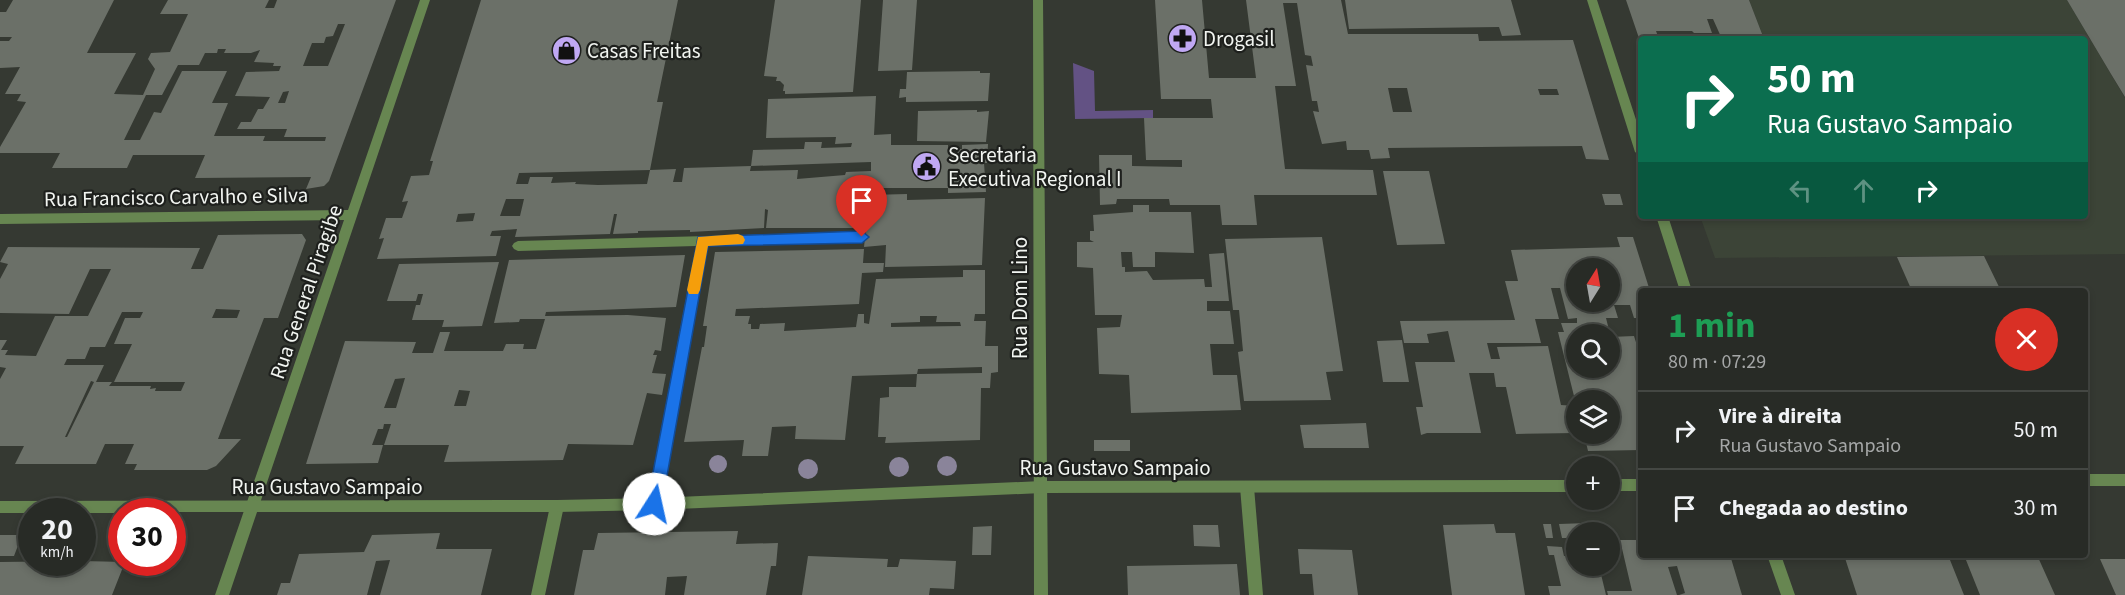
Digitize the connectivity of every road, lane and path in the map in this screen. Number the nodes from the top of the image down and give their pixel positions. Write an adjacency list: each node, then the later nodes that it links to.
1 (425, 0): 5 (street, Rua General Piragibe)
2 (1038, 0): 17 (street, Rua Dom Lino)
3 (1592, 0): 4 (street)
4 (1638, 143)
5 (353, 215): 6 (street, Rua Francisco Carvalho e Silva); 22 (street, Rua General Piragibe)
6 (0, 219)
7 (1663, 219): 11 (street)
8 (862, 237): 9 (street)
9 (703, 241): 10 (street); 19 (street)
10 (518, 246)
11 (1685, 288)
12 (2088, 480): 13 (street)
13 (2125, 480)
14 (1620, 485): 15 (street)
15 (1638, 485)
16 (1566, 486): 18 (street, Rua Gustavo Sampaio)
17 (1042, 487): 18 (street, Rua Gustavo Sampaio); 19 (street, Rua Gustavo Sampaio); 26 (street, Rua Dom Lino)
18 (1247, 488): 27 (street)
19 (654, 504): 20 (street, Rua Gustavo Sampaio)
20 (557, 506): 22 (street, Rua Gustavo Sampaio); 25 (street)
21 (0, 507): 22 (street, Rua Gustavo Sampaio)
22 (254, 507): 24 (street, Rua General Piragibe)
23 (1775, 558): 28 (street)
24 (222, 595)
25 (537, 595)
26 (1041, 595)
27 (1256, 595)
28 (1788, 595)

